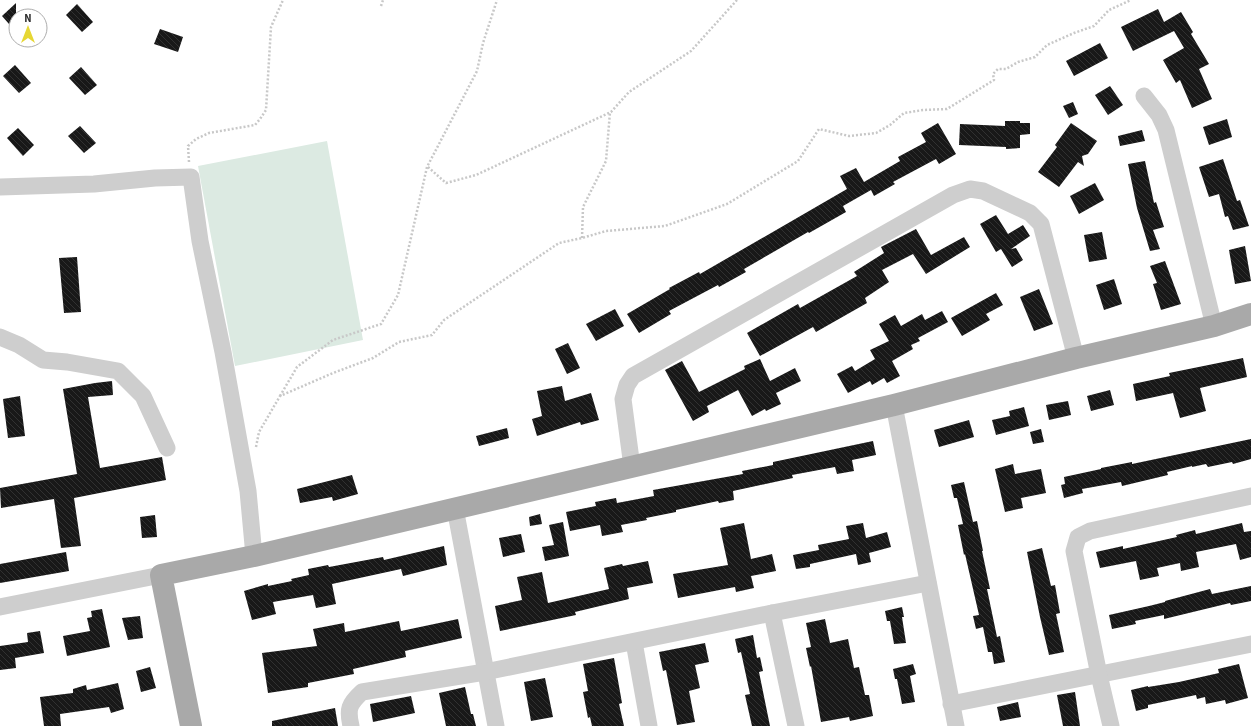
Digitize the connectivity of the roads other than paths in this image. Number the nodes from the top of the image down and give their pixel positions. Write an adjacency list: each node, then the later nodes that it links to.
1 (1144, 96): 4 (street)
2 (0, 187): 12 (street)
3 (1251, 314): 4 (main road)
4 (1214, 326): 6 (main road)
5 (0, 337): 8 (street)
6 (1076, 358): 7 (main road); 9 (street)
7 (894, 405): 9 (main road); 14 (street)
8 (167, 448)
9 (632, 467): 11 (main road)
10 (1251, 496): 20 (street)
11 (455, 508): 12 (main road); 19 (street)
12 (254, 556): 13 (main road)
13 (161, 575): 15 (street); 22 (main road)
14 (928, 583): 16 (street); 21 (street)
15 (0, 607)
16 (772, 613): 17 (street); 26 (street)
17 (634, 642): 19 (street); 25 (street)
18 (1251, 644): 20 (street)
19 (485, 672): 23 (street); 24 (street)
20 (1099, 675): 21 (street); 28 (street)
21 (951, 704): 27 (street)
22 (190, 726)
23 (351, 726)
24 (496, 726)
25 (649, 726)
26 (796, 726)
27 (956, 726)
28 (1111, 726)

